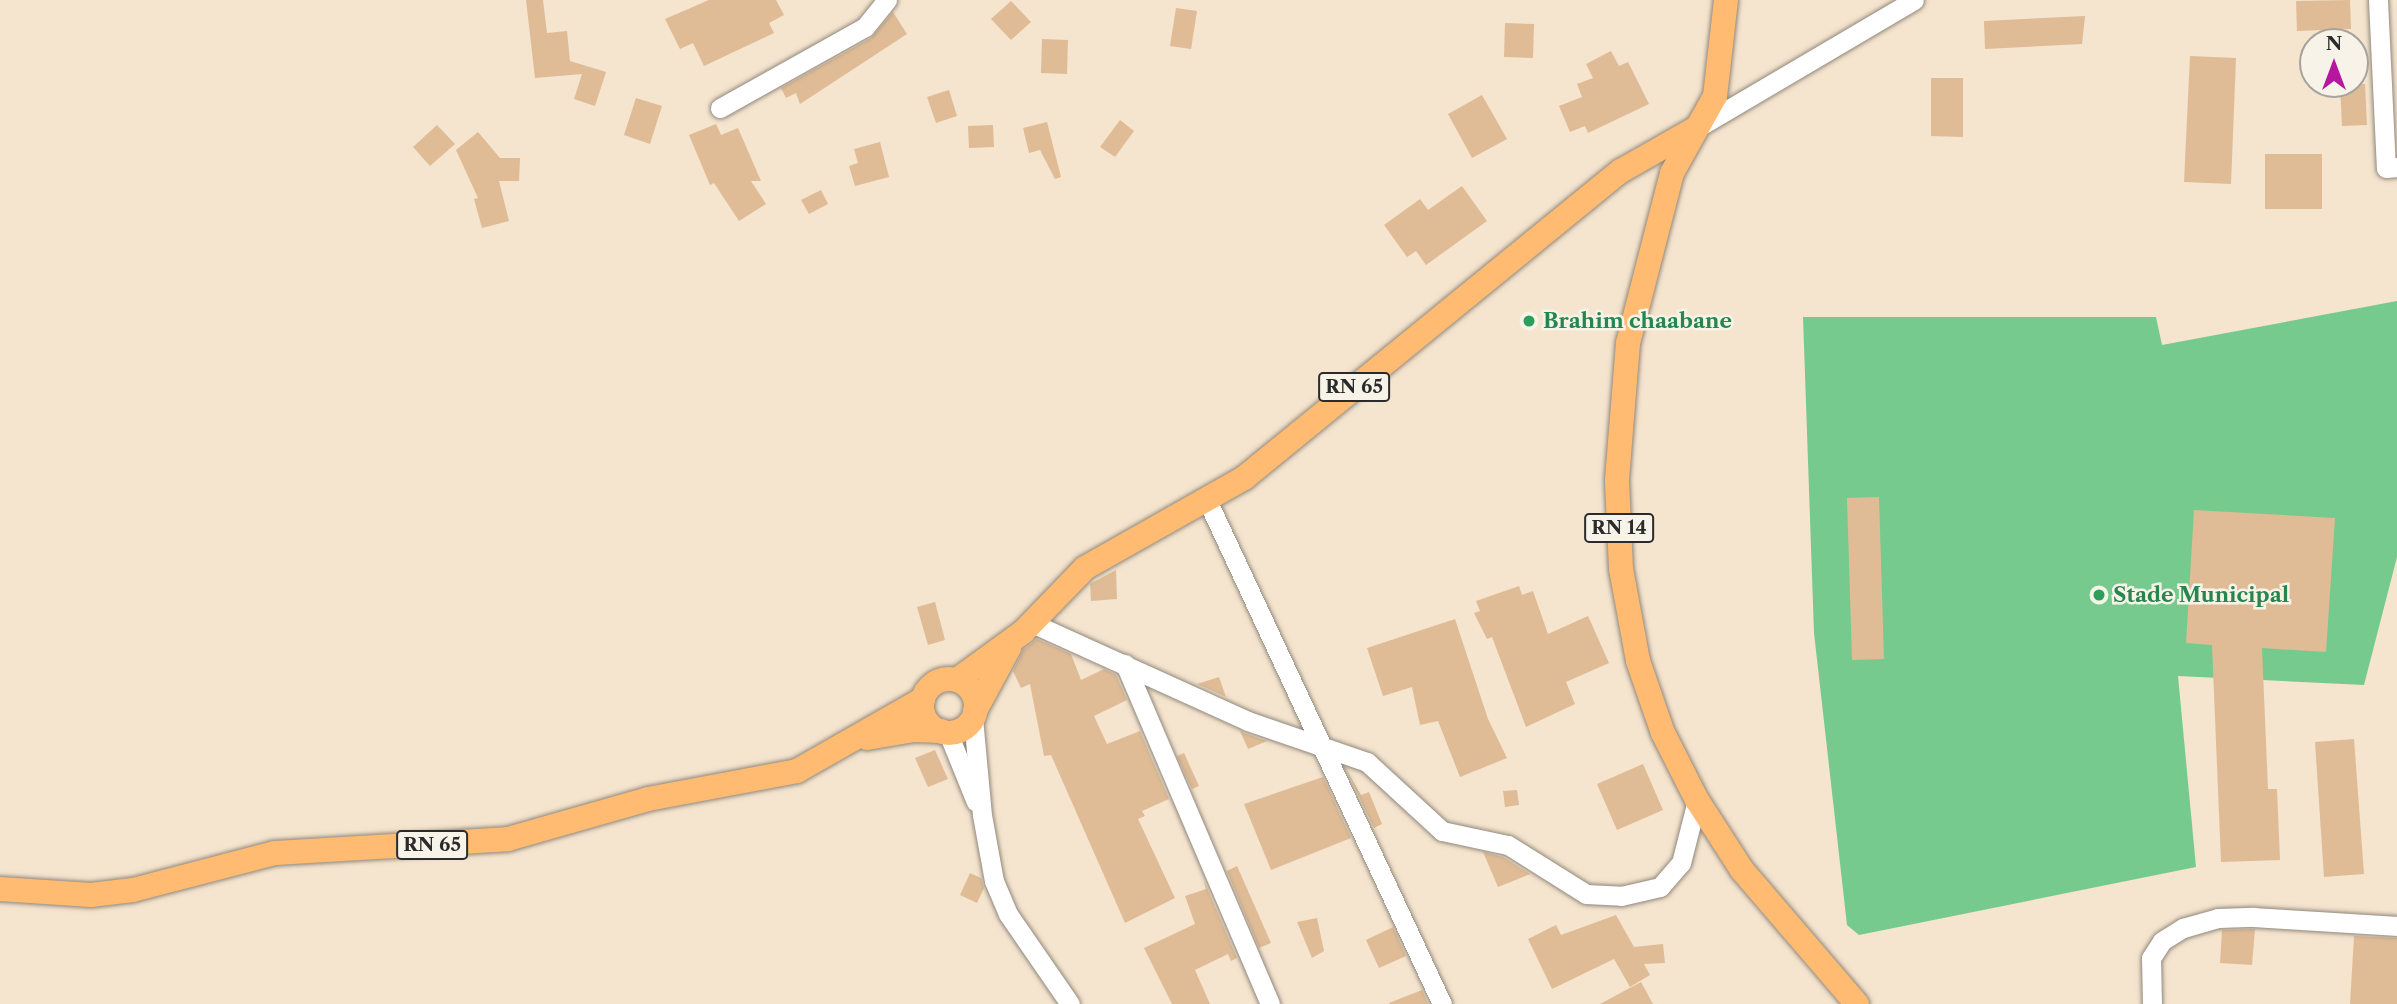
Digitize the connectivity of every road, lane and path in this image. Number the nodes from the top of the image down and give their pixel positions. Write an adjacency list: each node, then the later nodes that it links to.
1 (887, 0): 5 (street)
2 (1726, 0): 6 (main road, RN 14)
3 (1914, 0): 6 (street)
4 (2378, 0): 7 (street)
5 (720, 108)
6 (1693, 130): 8 (main road, RN 65); 17 (main road, RN 14)
7 (2397, 167)
8 (1209, 502): 9 (main road, RN 65); 16 (street)
9 (1023, 631): 10 (street); 11 (main road, RN 65); 13 (main road, RN 65)
10 (1125, 664): 16 (street); 22 (street)
11 (957, 680): 12 (main road, RN 65); 13 (main road)
12 (923, 699): 14 (main road); 15 (main road, RN 65)
13 (974, 714): 14 (main road, RN 65); 18 (street)
14 (944, 732): 15 (main road, RN 65); 18 (street)
15 (853, 741): 19 (main road, RN 65)
16 (1324, 749): 17 (street); 23 (street)
17 (1697, 800): 24 (main road, RN 14)
18 (982, 816): 21 (street)
19 (0, 889)
20 (2397, 926): 25 (street)
21 (1070, 1004)
22 (1270, 1004)
23 (1442, 1004)
24 (1857, 1004)
25 (2152, 1004)

